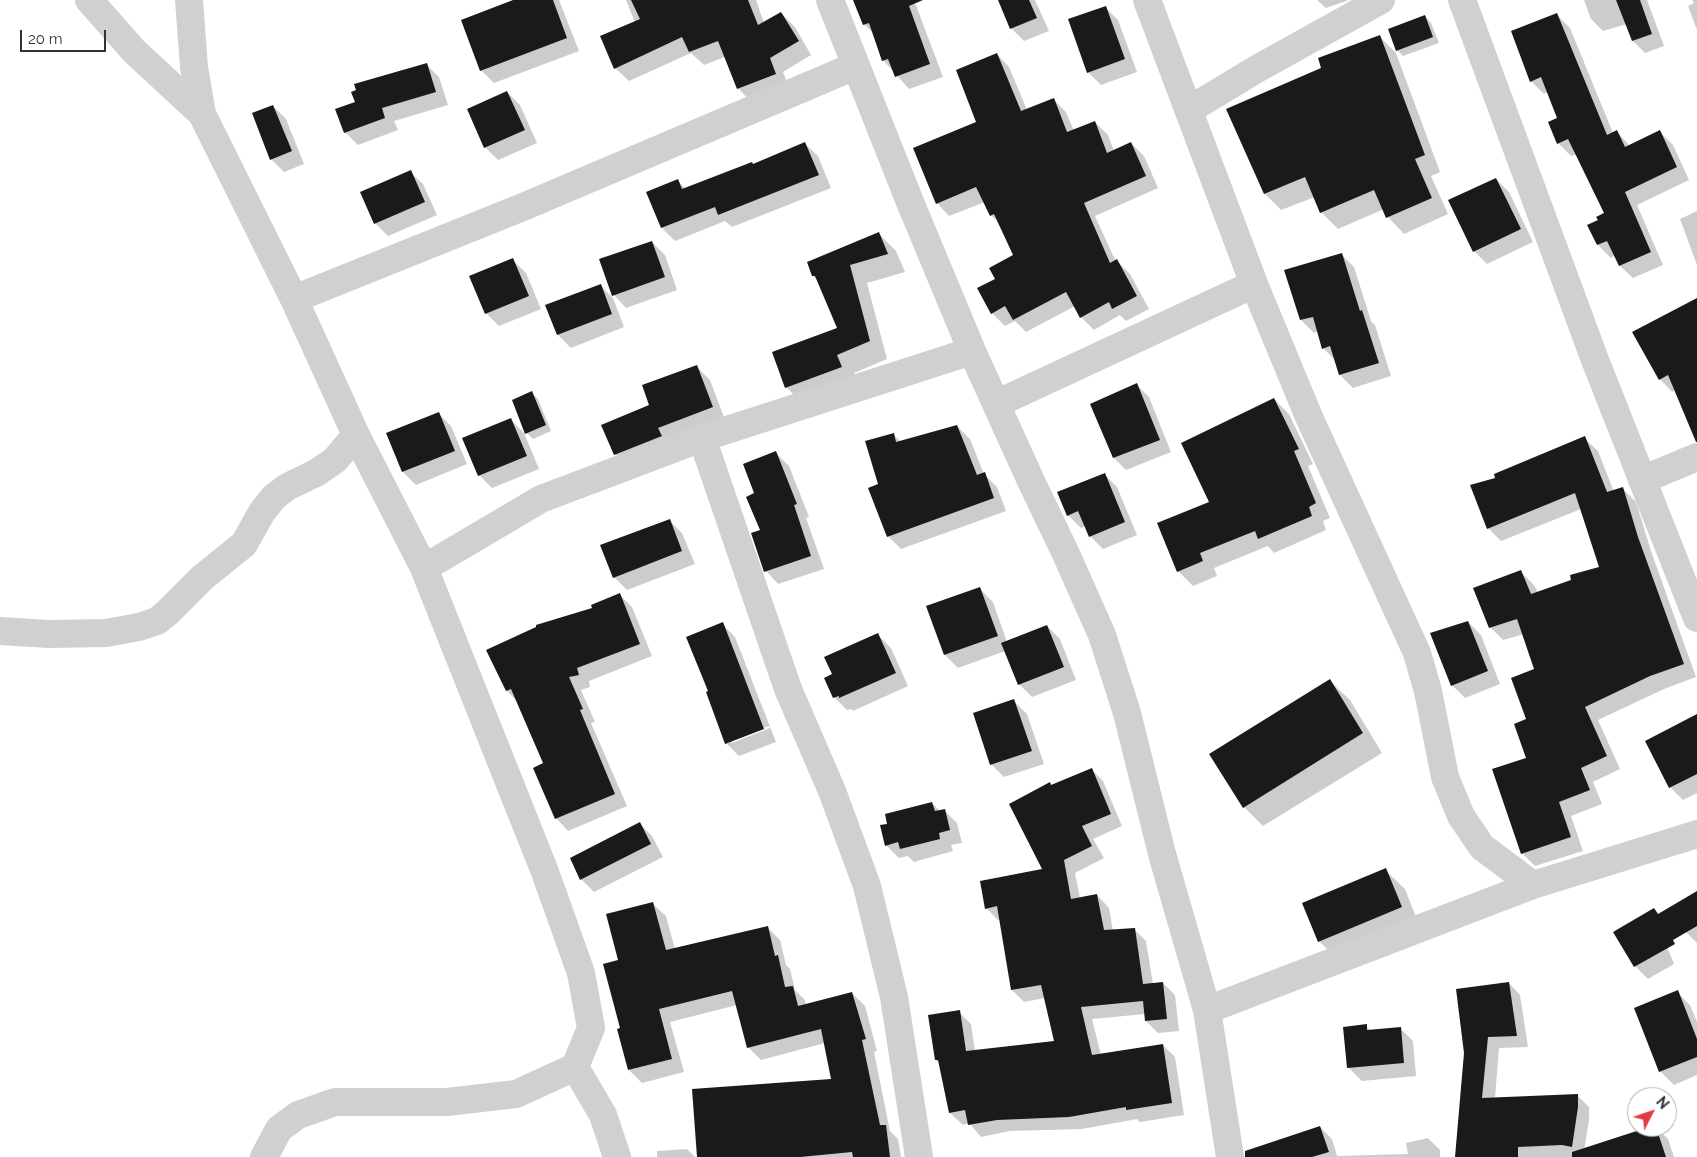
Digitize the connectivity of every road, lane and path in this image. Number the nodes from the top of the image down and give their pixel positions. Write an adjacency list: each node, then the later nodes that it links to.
1 (89, 0): 9 (street)
2 (189, 0): 9 (street)
3 (830, 0): 7 (street)
4 (1147, 0): 8 (street)
5 (1380, 0): 8 (street)
6 (1462, 0): 17 (street)
7 (856, 66): 11 (street); 12 (street)
8 (1189, 110): 10 (street)
9 (202, 114): 11 (street)
10 (1254, 284): 13 (street); 22 (street)
11 (294, 299): 14 (street)
12 (972, 351): 13 (street); 15 (street)
13 (996, 404): 23 (street)
14 (356, 435): 18 (street); 20 (street)
15 (702, 438): 18 (street); 27 (street)
16 (1697, 457): 17 (street)
17 (1642, 480): 19 (street)
18 (424, 568): 24 (street)
19 (1697, 618)
20 (0, 631)
21 (1697, 834): 22 (street)
22 (1533, 885): 23 (street)
23 (1207, 1010): 28 (street)
24 (575, 1067): 25 (street); 26 (street)
25 (264, 1157)
26 (617, 1157)
27 (920, 1157)
28 (1230, 1157)

